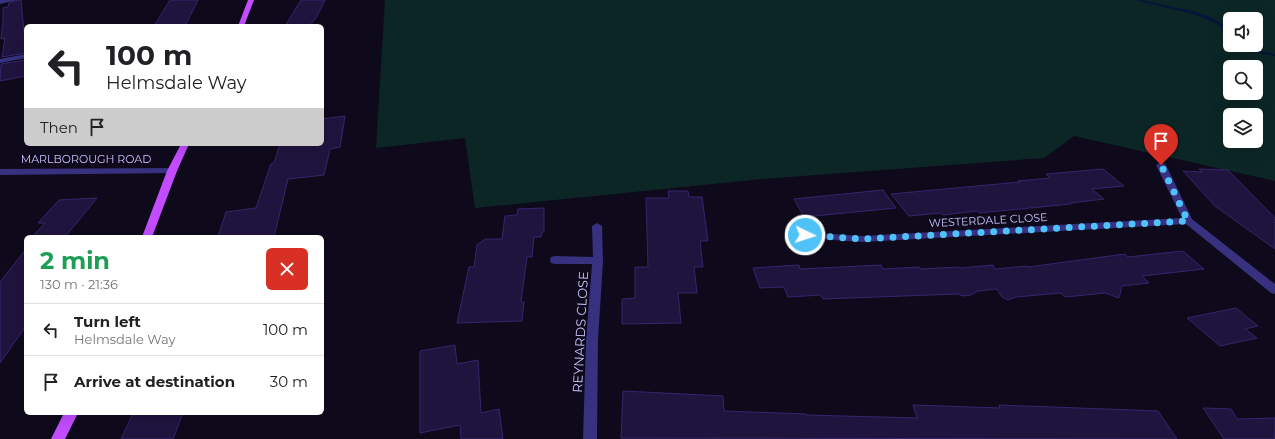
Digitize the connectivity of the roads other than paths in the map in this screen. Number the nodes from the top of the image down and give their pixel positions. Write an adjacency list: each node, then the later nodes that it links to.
1 (14, 0): 3 (street)
2 (251, 0): 4 (main road)
3 (0, 2)
4 (242, 24)
5 (24, 56): 6 (street)
6 (0, 61)
7 (184, 146): 9 (main road)
8 (1161, 165): 11 (street)
9 (172, 170): 10 (street, MARLBOROUGH ROAD); 14 (main road)
10 (0, 172)
11 (1188, 221): 13 (street, WESTERDALE CLOSE); 17 (street)
12 (597, 226): 16 (street, REYNARDS CLOSE)
13 (790, 234)
14 (147, 235)
15 (555, 260): 16 (street)
16 (598, 261): 20 (street, REYNARDS CLOSE)
17 (1275, 290)
18 (70, 415): 19 (main road)
19 (58, 439)
20 (590, 439)

